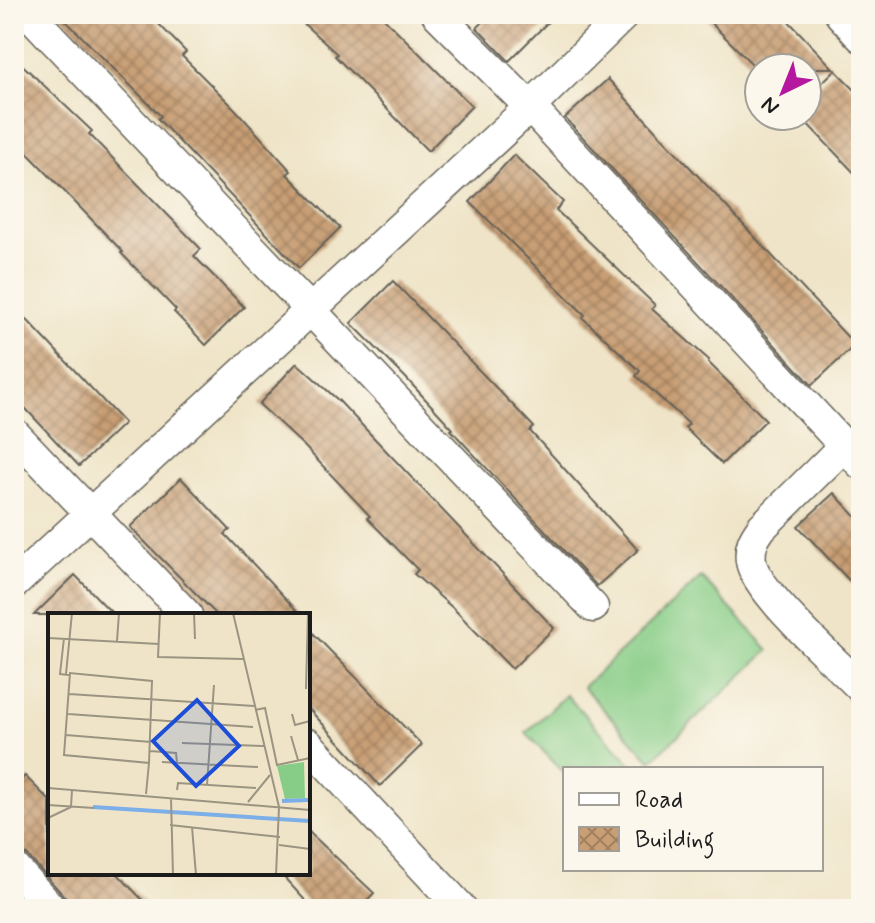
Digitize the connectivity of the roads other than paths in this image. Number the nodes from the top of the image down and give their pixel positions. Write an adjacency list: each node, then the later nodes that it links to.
1 (29, 14): 7 (street)
2 (437, 14): 6 (street)
3 (625, 14): 6 (street)
4 (840, 14): 5 (street)
5 (861, 37)
6 (530, 107): 7 (street); 9 (street)
7 (311, 310): 10 (street); 12 (street)
8 (14, 433): 10 (street)
9 (853, 455): 14 (street)
10 (91, 513): 11 (street); 13 (street)
11 (14, 584)
12 (593, 607)
13 (185, 613)
14 (861, 688)
15 (310, 746): 18 (street)
16 (14, 867): 17 (street)
17 (52, 909)
18 (462, 909)

